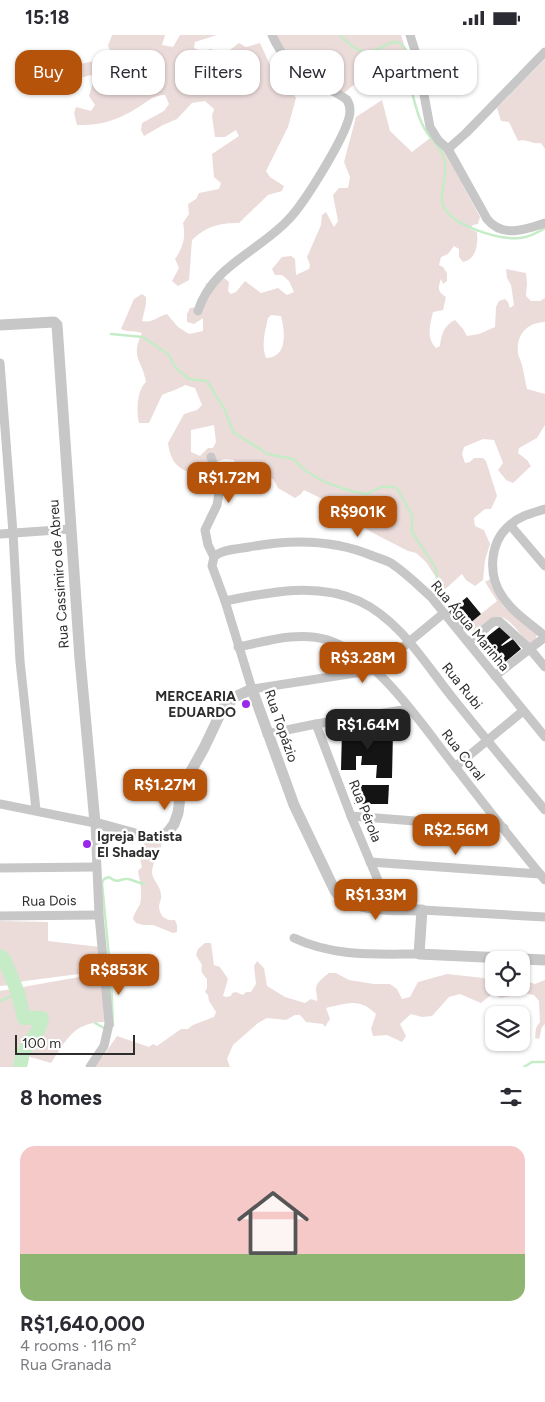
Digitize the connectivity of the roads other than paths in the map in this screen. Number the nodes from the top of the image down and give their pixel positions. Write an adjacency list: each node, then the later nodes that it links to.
1 (272, 35): 6 (street)
2 (410, 35): 4 (street)
3 (545, 52): 4 (street)
4 (448, 149): 5 (street)
5 (545, 223)
6 (198, 311)
7 (0, 325): 12 (street, Rua Cassimiro de Abreu)
8 (0, 363): 13 (street)
9 (211, 457): 15 (street, Rua Topázio)
10 (545, 509): 11 (street)
11 (510, 525): 16 (street); 19 (street)
12 (71, 529): 13 (street); 39 (street, Rua Cassimiro de Abreu)
13 (13, 533): 14 (street); 36 (street)
14 (0, 534)
15 (214, 557): 17 (street, Rua Topázio); 18 (street, Rua Água Marinha)
16 (545, 566)
17 (225, 601): 20 (street, Rua Rubi); 22 (street, Rua Topázio)
18 (444, 613): 20 (street); 21 (street, Rua Água Marinha)
19 (545, 636): 23 (street)
20 (409, 642): 25 (street); 33 (street, Rua Rubi)
21 (469, 642): 23 (street); 26 (street, Rua Água Marinha)
22 (238, 647): 25 (street, Rua Coral); 27 (street, Rua Topázio)
23 (530, 649): 24 (street); 26 (street)
24 (545, 667)
25 (375, 670): 27 (street); 28 (street, Rua Coral)
26 (495, 676): 29 (street, Rua Água Marinha)
27 (252, 689): 31 (street, Rua Topázio); 39 (street)
28 (409, 709): 30 (street); 34 (street, Rua Coral)
29 (523, 711): 32 (street, Rua Água Marinha); 33 (street)
30 (316, 724): 31 (street); 38 (street, Rua Pérola)
31 (267, 734): 45 (street, Rua Topázio)
32 (545, 737)
33 (488, 741): 34 (street); 37 (street, Rua Rubi)
34 (455, 767): 40 (street, Rua Coral)
35 (0, 804): 36 (street)
36 (36, 810): 39 (street)
37 (545, 810)
38 (351, 816): 40 (street); 41 (street, Rua Pérola)
39 (95, 823): 42 (street)
40 (504, 828): 44 (street, Rua Coral)
41 (370, 862): 44 (street); 45 (street, Rua Pérola)
42 (96, 867): 43 (street); 47 (street)
43 (0, 869)
44 (542, 877)
45 (390, 909): 46 (street)
46 (422, 910): 49 (street); 51 (street)
47 (99, 915): 48 (street, Rua Dois); 53 (street)
48 (0, 916)
49 (545, 917)
50 (294, 938): 51 (street)
51 (419, 954): 52 (street)
52 (545, 960)
53 (90, 1067)

